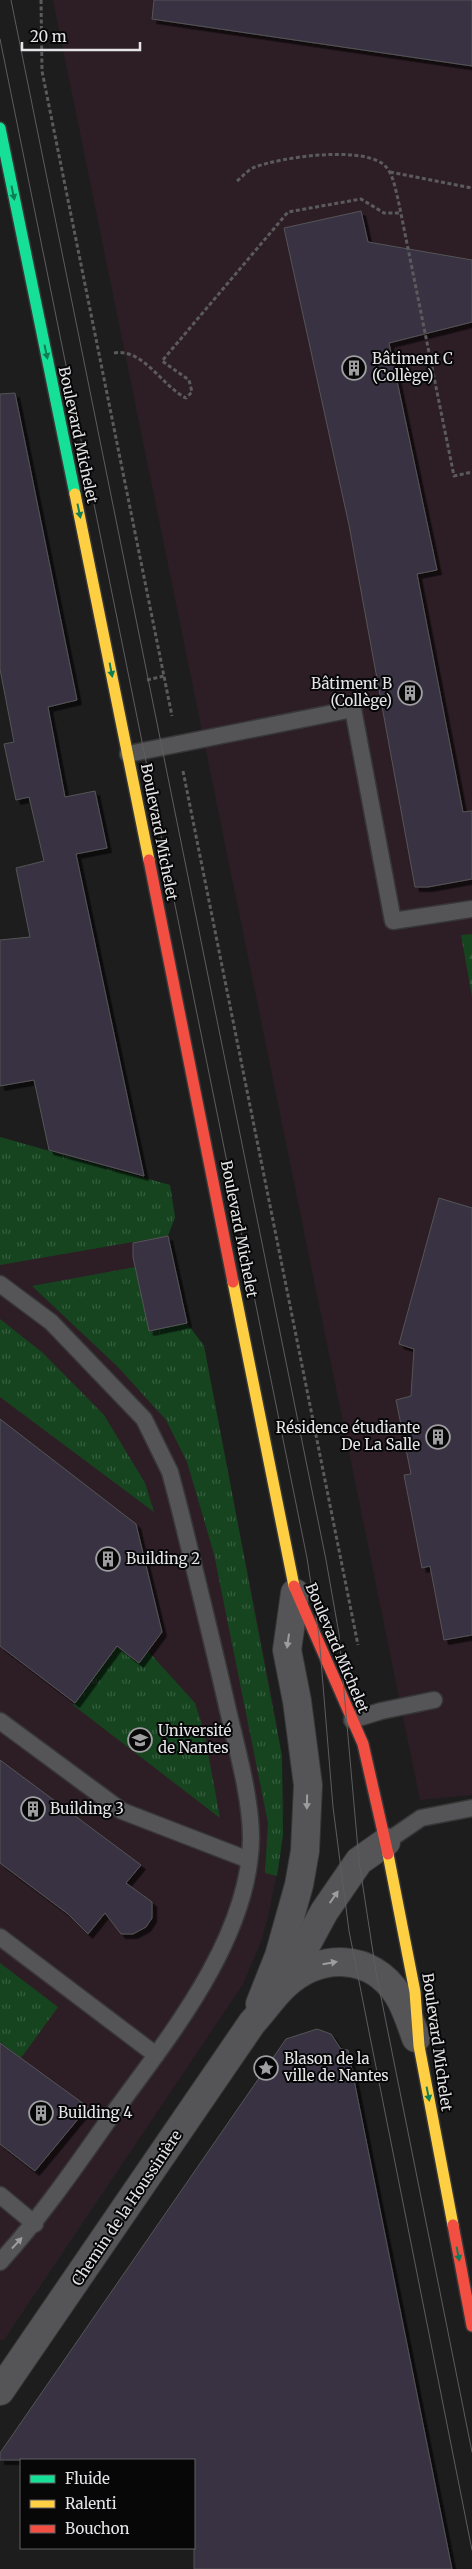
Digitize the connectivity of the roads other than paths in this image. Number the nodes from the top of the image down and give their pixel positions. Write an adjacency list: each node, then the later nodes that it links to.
1 (0, 128): 2 (street, Boulevard Michelet, one-way to 2)
2 (128, 754): 3 (lane); 5 (street, Boulevard Michelet)
3 (472, 909)
4 (0, 1284): 11 (lane)
5 (295, 1592): 7 (street, Boulevard Michelet); 14 (street, Chemin de la Houssinière, one-way to 14)
6 (434, 1700): 7 (lane)
7 (352, 1720): 10 (street, Boulevard Michelet)
8 (0, 1721): 11 (lane)
9 (472, 1808): 10 (lane)
10 (386, 1842): 13 (street, Chemin de la Houssinière, one-way to 10); 15 (street, Boulevard Michelet)
11 (249, 1860): 16 (lane)
12 (0, 1937): 16 (lane)
13 (284, 1985): 14 (street, Chemin de la Houssinière); 15 (street, Chemin de la Houssinière, one-way to 15)
14 (252, 2023): 21 (street, Chemin de la Houssinière)
15 (419, 2046): 20 (street, Boulevard Michelet, one-way to 20)
16 (156, 2054): 18 (lane)
17 (0, 2195): 18 (lane)
18 (35, 2224): 19 (lane, one-way to 18)
19 (0, 2262)
20 (472, 2326)
21 (0, 2391)

